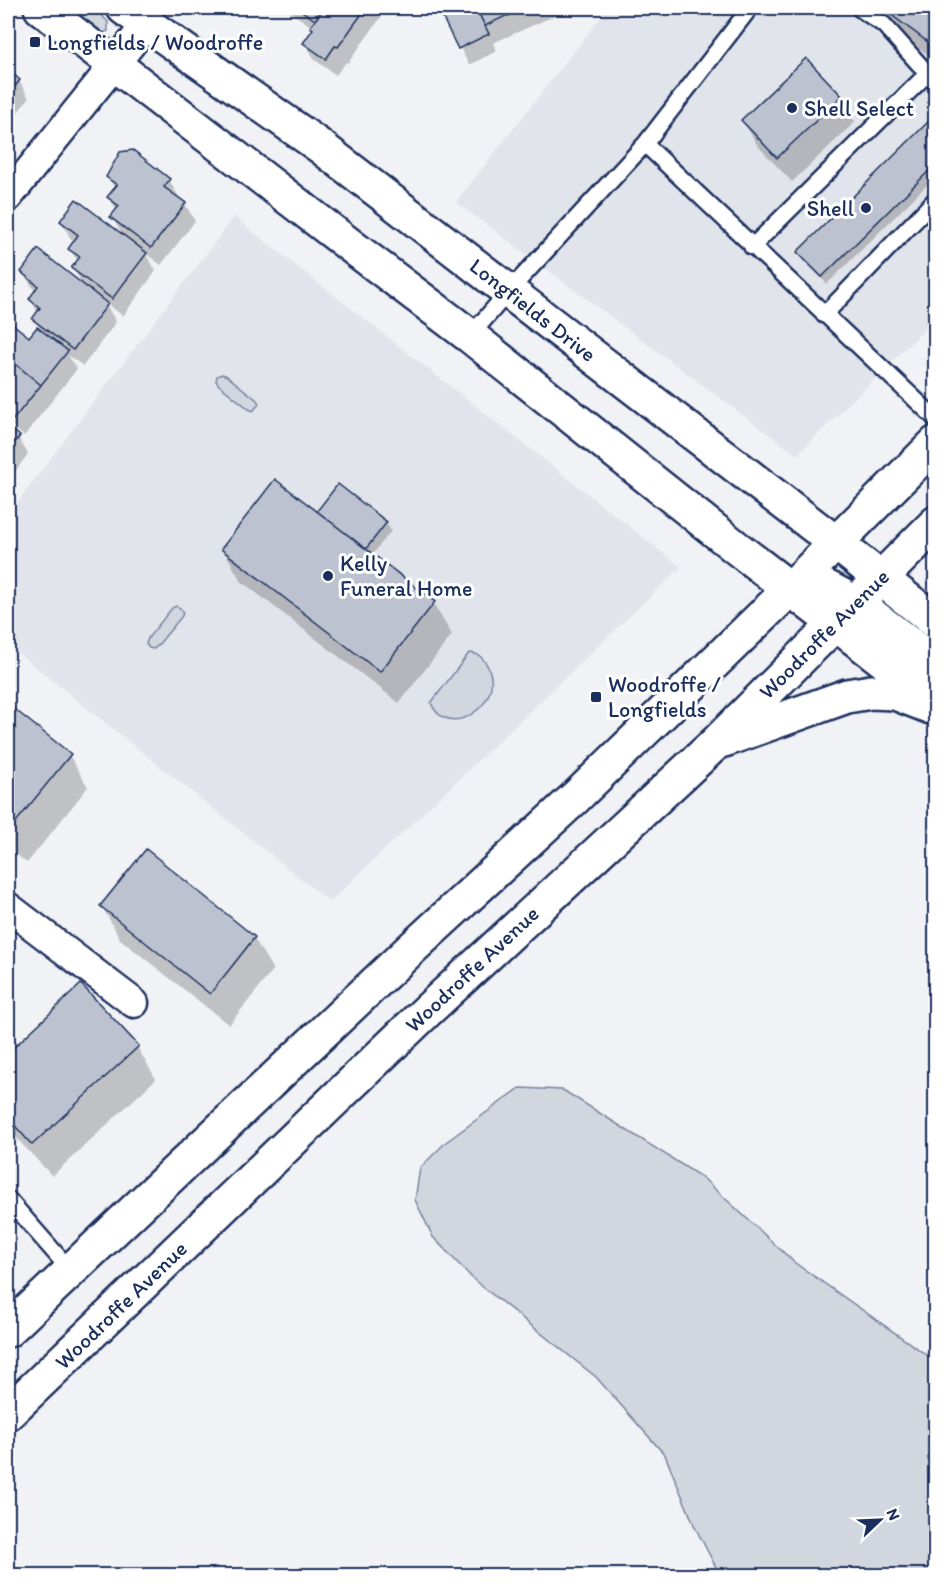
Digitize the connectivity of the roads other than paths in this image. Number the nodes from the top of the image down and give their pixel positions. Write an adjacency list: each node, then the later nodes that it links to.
1 (41, 8): 5 (main road)
2 (750, 8): 7 (lane)
3 (859, 8): 6 (lane)
4 (135, 16): 5 (street); 11 (main road, Longfields Drive)
5 (114, 65): 8 (street); 13 (main road)
6 (931, 78): 10 (lane)
7 (645, 144): 10 (lane); 11 (lane)
8 (8, 197)
9 (936, 199): 12 (lane)
10 (752, 247): 12 (lane)
11 (508, 291): 13 (lane); 17 (main road, Longfields Drive)
12 (824, 315): 14 (lane)
13 (470, 336): 19 (main road)
14 (936, 419)
15 (936, 443): 17 (main road)
16 (936, 523): 18 (main road, Woodroffe Avenue)
17 (836, 543): 18 (main road, Longfields Drive); 19 (main road)
18 (880, 579): 20 (main road, Woodroffe Avenue); 21 (main road, Longfields Drive)
19 (790, 589): 20 (main road); 29 (main road)
20 (846, 614): 22 (main road); 23 (main road); 25 (main road, Woodroffe Avenue)
21 (936, 622)
22 (936, 664)
23 (936, 701)
24 (936, 709): 25 (main road)
25 (717, 742): 31 (main road, Woodroffe Avenue)
26 (8, 907): 27 (street)
27 (134, 1004)
28 (8, 1199): 29 (lane)
29 (70, 1270): 30 (main road)
30 (8, 1330)
31 (8, 1413)

